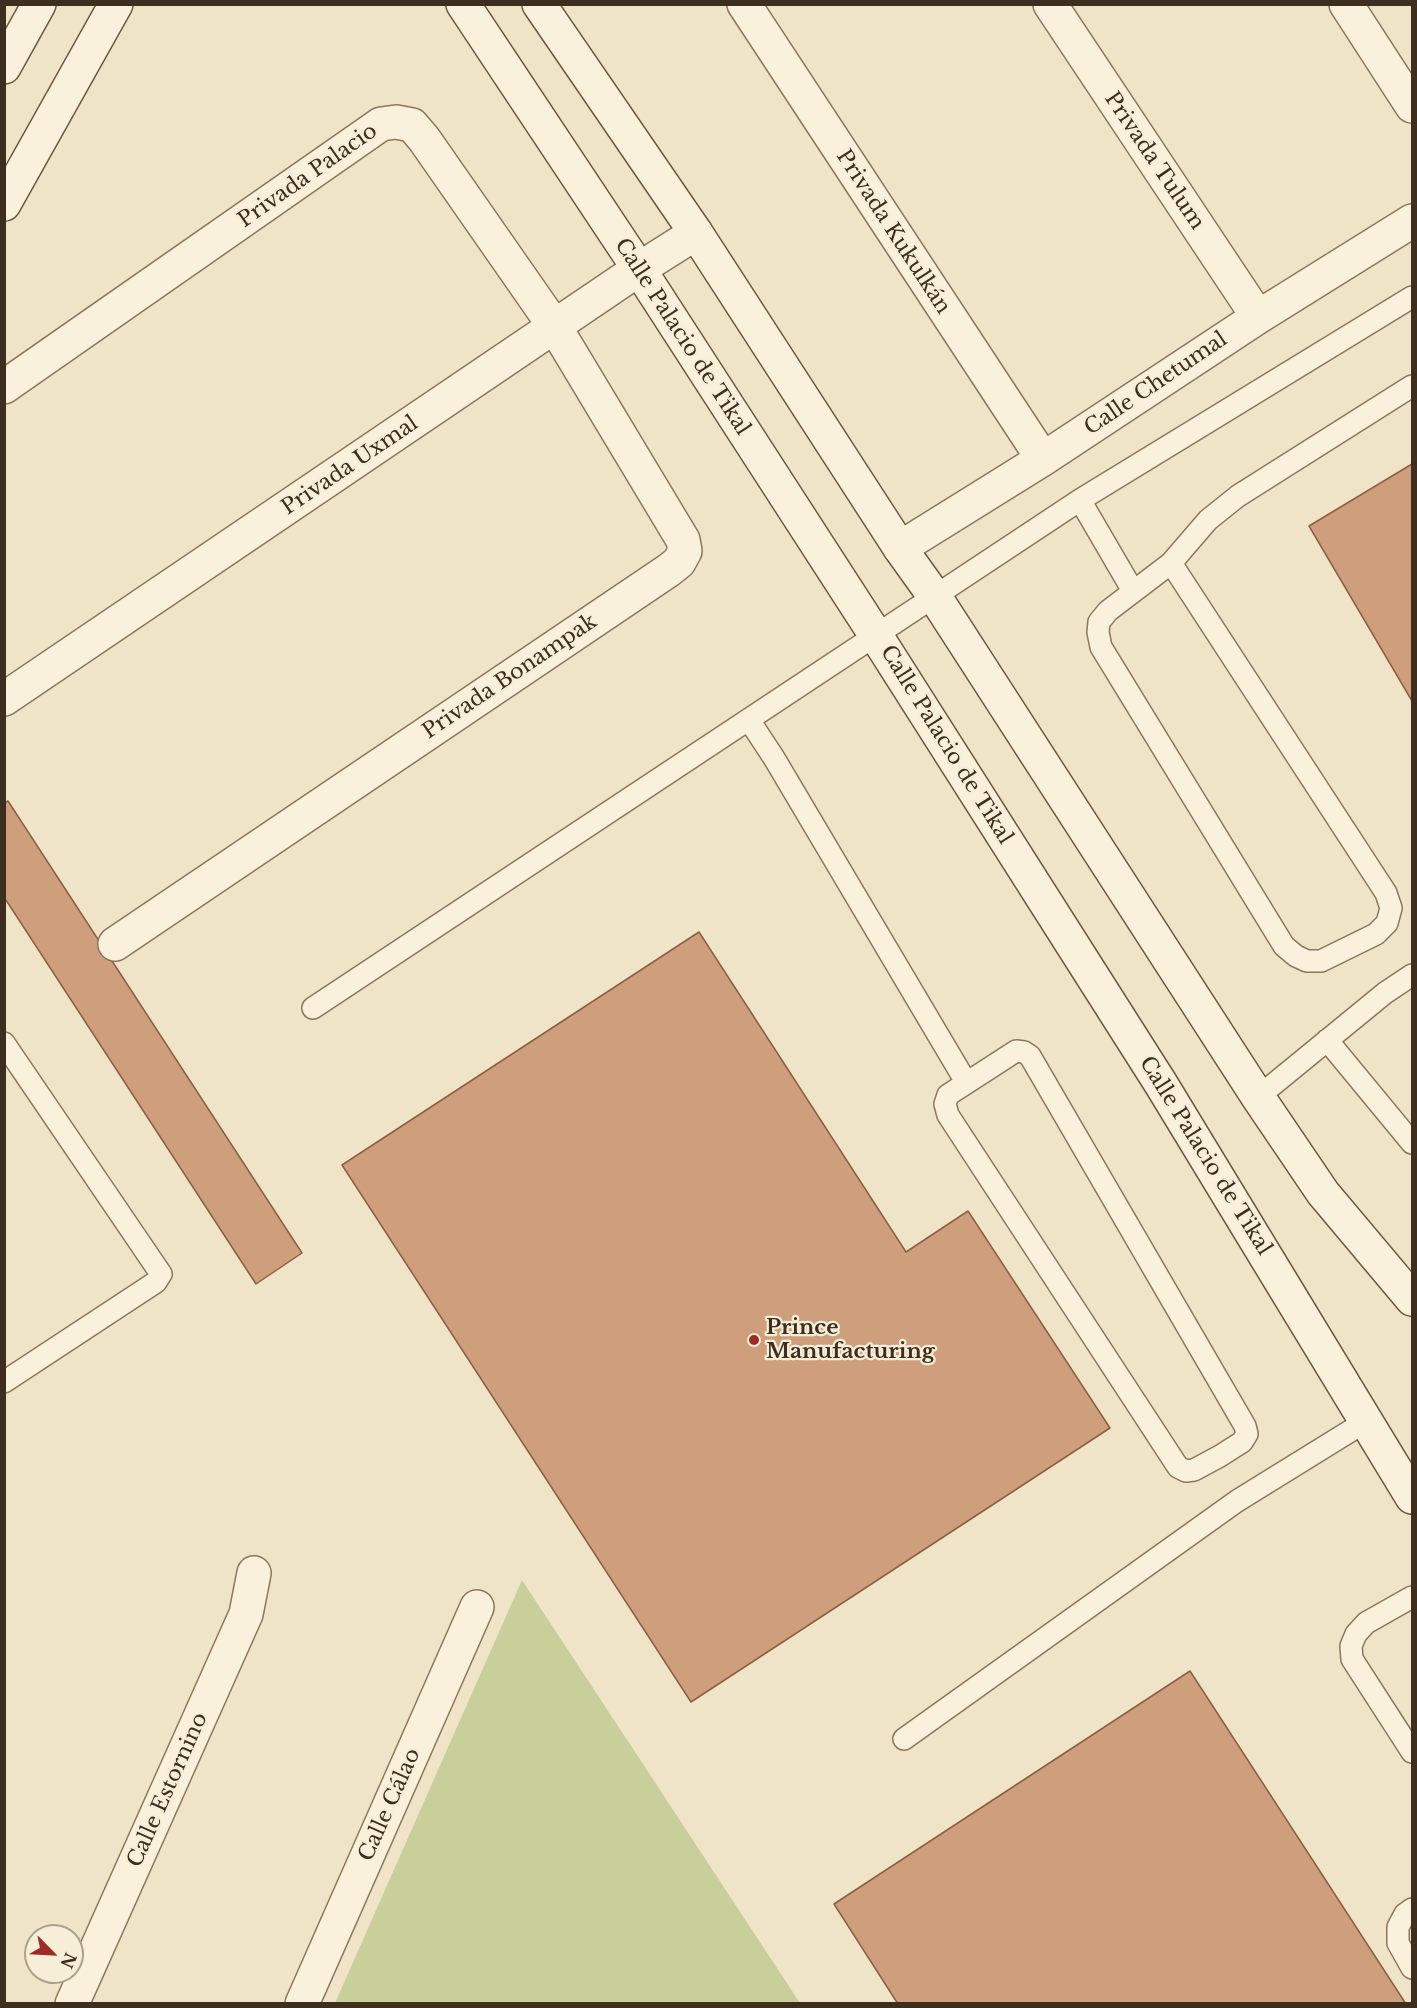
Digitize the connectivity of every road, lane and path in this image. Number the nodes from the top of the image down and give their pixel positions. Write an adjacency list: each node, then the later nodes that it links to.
1 (39, 4): 8 (street)
2 (116, 4): 10 (street)
3 (463, 4): 13 (street, Calle Palacio de Tikal)
4 (539, 4): 12 (street)
5 (744, 4): 19 (street, Privada Kukulkán)
6 (1050, 4): 15 (street, Privada Tulum)
7 (1347, 4): 9 (street)
8 (4, 67)
9 (1413, 106)
10 (4, 204)
11 (1413, 221): 15 (street, Calle Chetumal)
12 (696, 233): 13 (street, Privada Uxmal); 21 (street)
13 (639, 269): 16 (street, Privada Uxmal); 25 (street, Calle Palacio de Tikal)
14 (1413, 297): 20 (lane)
15 (1258, 317): 19 (street, Calle Chetumal)
16 (555, 327): 18 (street, Privada Palacio); 26 (street, Privada Uxmal); 28 (street, Privada Bonampak)
17 (1413, 386): 22 (lane)
18 (4, 387)
19 (1043, 459): 21 (street, Calle Chetumal)
20 (1080, 500): 23 (lane); 24 (lane)
21 (900, 548): 24 (street)
22 (1171, 563): 23 (lane); 23 (lane)
23 (1133, 591)
24 (935, 597): 25 (lane); 34 (street)
25 (875, 634): 27 (lane); 38 (street, Calle Palacio de Tikal)
26 (4, 699)
27 (749, 720): 30 (lane); 33 (lane)
28 (115, 944)
29 (1413, 975): 31 (lane)
30 (313, 1008)
31 (1327, 1040): 34 (lane); 35 (lane)
32 (4, 1043): 37 (lane)
33 (966, 1082): 33 (lane)
34 (1258, 1096): 36 (street)
35 (1413, 1143)
36 (1413, 1299)
37 (4, 1382)
38 (1368, 1420): 39 (street, Calle Palacio de Tikal); 43 (lane)
39 (1413, 1497)
40 (254, 1573): 47 (street, Calle Estornino)
41 (1413, 1597): 44 (lane)
42 (477, 1607): 48 (street, Calle Cálao)
43 (904, 1739)
44 (1413, 1752)
45 (1413, 1909): 46 (lane)
46 (1413, 1968)
47 (72, 2004)
48 (302, 2004)

